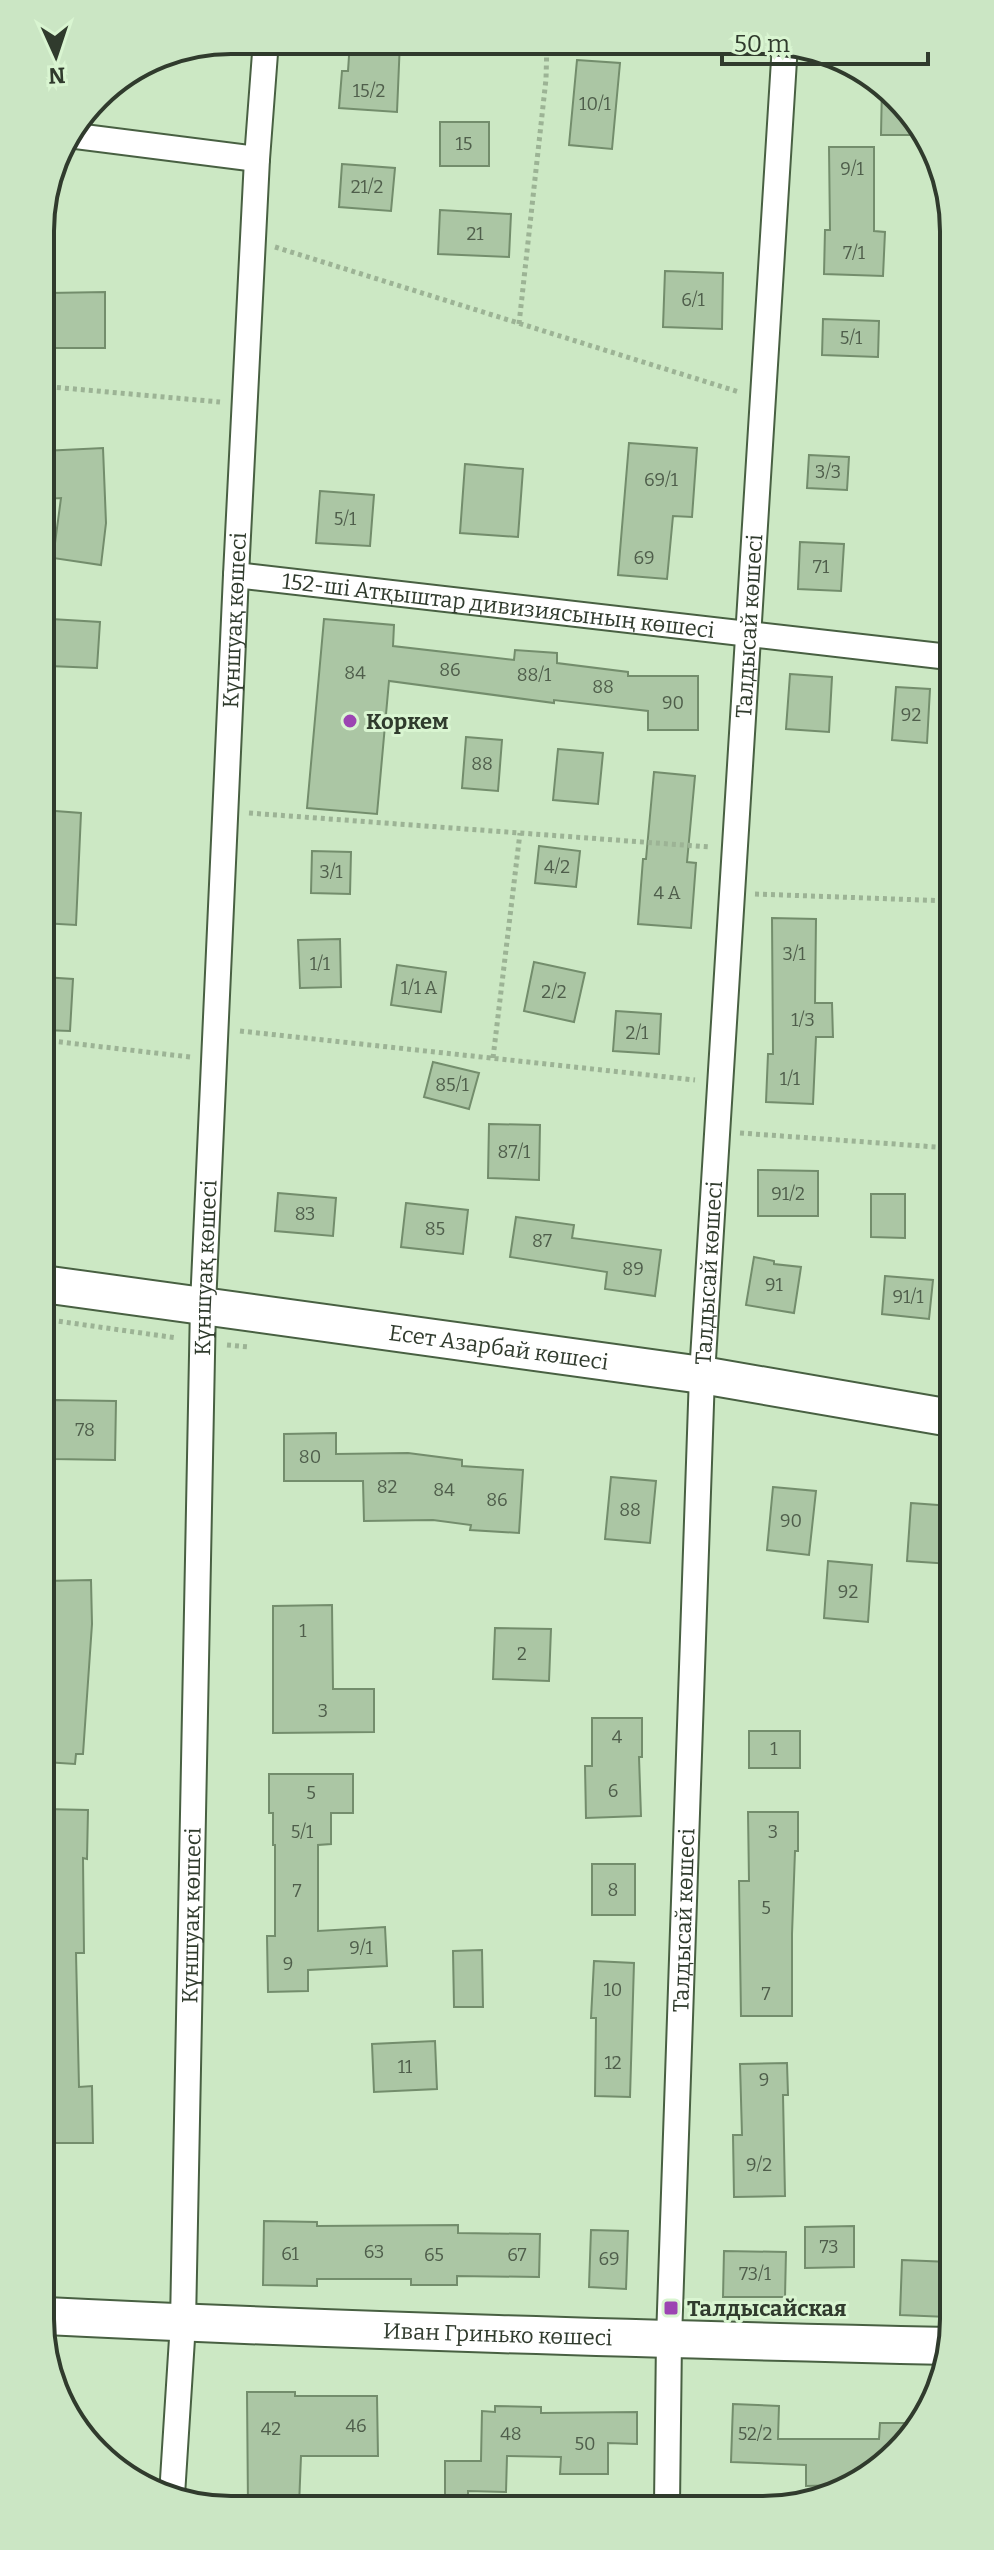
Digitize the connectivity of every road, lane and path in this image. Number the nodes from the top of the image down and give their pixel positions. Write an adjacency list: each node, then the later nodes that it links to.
1 (265, 54): 5 (street, Күншуақ көшесі)
2 (547, 54): 7 (path)
3 (784, 55): 9 (street, Талдысай көшесі)
4 (82, 137): 5 (street)
5 (257, 159): 6 (street, Күншуақ көшесі)
6 (253, 241): 7 (path); 10 (street, Күншуақ көшесі)
7 (519, 324): 9 (path)
8 (54, 387): 10 (path)
9 (763, 400): 12 (street, Талдысай көшесі)
10 (245, 404): 11 (street, Күншуақ көшесі)
11 (236, 575): 12 (street, 152-ші Атқыштар дивизиясының көшесі); 14 (street, Күншуақ көшесі)
12 (748, 634): 13 (street, 152-ші Атқыштар дивизиясының көшесі); 16 (street, Талдысай көшесі)
13 (940, 656)
14 (226, 811): 15 (path); 19 (street, Күншуақ көшесі)
15 (520, 833): 16 (path); 21 (path)
16 (735, 849): 17 (street, Талдысай көшесі)
17 (732, 893): 18 (path); 23 (street, Талдысай көшесі)
18 (940, 901)
19 (216, 1028): 21 (path); 22 (street, Күншуақ көшесі)
20 (54, 1041): 22 (path)
21 (493, 1058): 23 (path)
22 (214, 1060): 27 (street, Күншуақ көшесі)
23 (720, 1082): 24 (street, Талдысай көшесі)
24 (717, 1132): 25 (path); 28 (street, Талдысай көшесі)
25 (940, 1147)
26 (54, 1285): 27 (street, Есет Азарбай көшесі)
27 (203, 1305): 28 (street, Есет Азарбай көшесі); 31 (street, Күншуақ көшесі)
28 (702, 1375): 29 (street, Есет Азарбай көшесі); 32 (street, Талдысай көшесі)
29 (940, 1416)
30 (54, 2316): 31 (street, Иван Гринько көшесі)
31 (183, 2323): 32 (street, Иван Гринько көшесі); 34 (street, Күншуақ көшесі)
32 (669, 2339): 33 (street, Иван Гринько көшесі); 35 (street, Талдысай көшесі)
33 (938, 2346)
34 (173, 2486)
35 (667, 2496)

